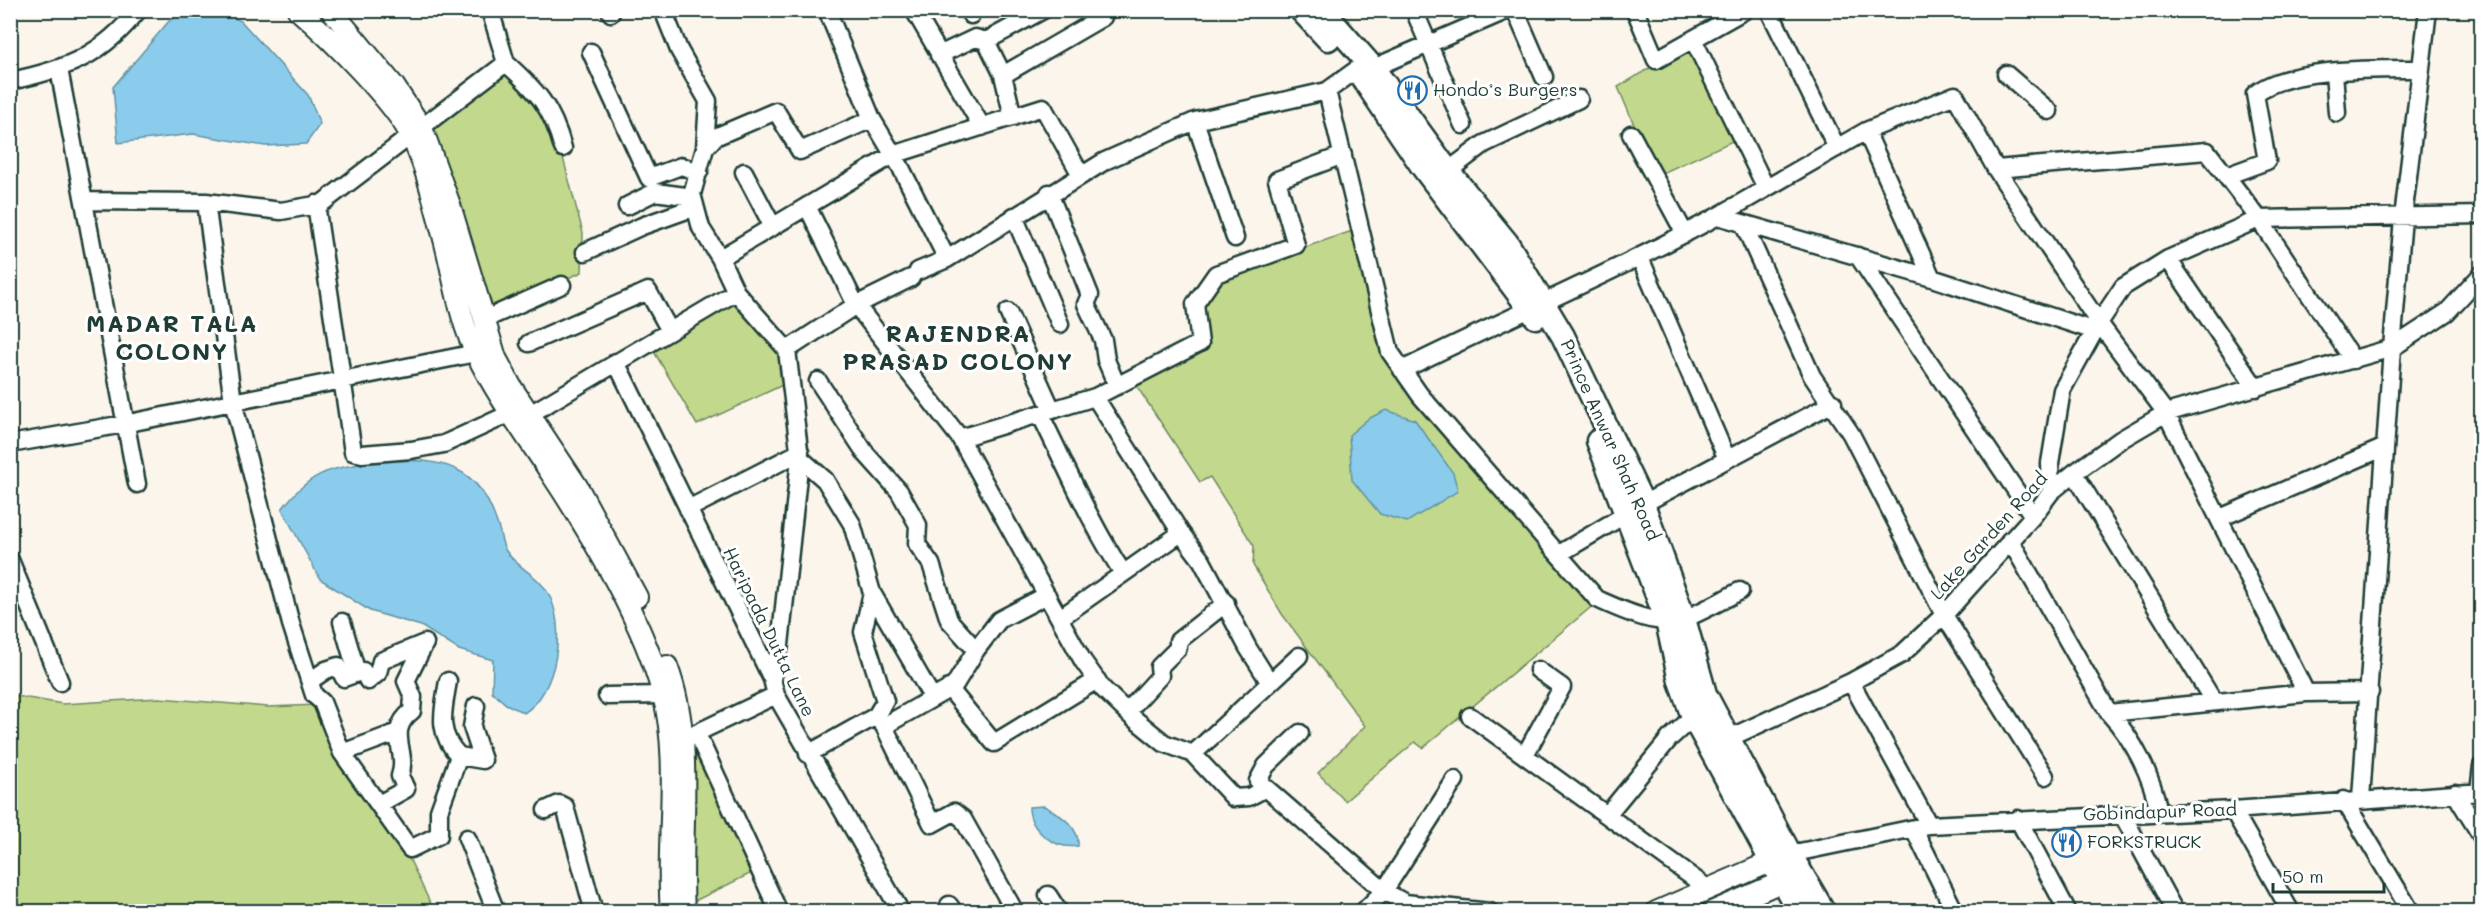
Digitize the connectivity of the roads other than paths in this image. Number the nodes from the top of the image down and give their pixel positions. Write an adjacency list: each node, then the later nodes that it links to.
1 (138, 10): 25 (street)
2 (298, 10): 43 (street)
3 (331, 10): 43 (street)
4 (489, 10): 24 (street)
5 (663, 10): 46 (street)
6 (827, 10): 38 (street)
7 (914, 10): 23 (street)
8 (1043, 10): 20 (street)
9 (1099, 10): 30 (street)
10 (1301, 10): 26 (main road, Prince Anwar Shah Road)
11 (1322, 10): 26 (main road, Prince Anwar Shah Road)
12 (1414, 10): 21 (street)
13 (1508, 10): 21 (street)
14 (1515, 10): 31 (street)
15 (1635, 10): 19 (street)
16 (1745, 10): 19 (street)
17 (1769, 10): 47 (street)
18 (2428, 10): 27 (street)
19 (1692, 39): 56 (street)
20 (986, 41): 23 (street); 30 (street)
21 (1427, 43): 26 (street); 40 (street)
22 (591, 52): 52 (street)
23 (939, 55): 41 (street)
24 (506, 63): 43 (street); 45 (street)
25 (60, 69): 32 (street); 58 (street)
26 (1365, 69): 33 (street); 51 (main road, Prince Anwar Shah Road); 83 (main road, Prince Anwar Shah Road)
27 (2421, 69): 28 (street); 67 (street)
28 (2334, 72): 36 (street); 55 (street)
29 (2006, 74): 35 (street)
30 (1003, 75): 37 (street)
31 (1544, 77)
32 (10, 81)
33 (1327, 91): 39 (street); 49 (street)
34 (1579, 99): 51 (street)
35 (2049, 111)
36 (2337, 113)
37 (1013, 117): 41 (street); 54 (street)
38 (872, 119): 46 (street); 48 (street)
39 (1195, 121): 54 (street); 72 (street)
40 (1464, 124)
41 (982, 127): 48 (street)
42 (1866, 131): 47 (street); 50 (street); 80 (street)
43 (417, 132): 61 (street); 86 (street); 93 (street)
44 (1630, 134): 71 (street)
45 (563, 148)
46 (705, 148): 52 (street)
47 (1837, 148): 56 (street)
48 (893, 155): 63 (street); 77 (street)
49 (1343, 155): 96 (street); 99 (street)
50 (1996, 169): 55 (street); 88 (street)
51 (1448, 171): 83 (main road, Prince Anwar Shah Road)
52 (699, 172): 60 (street)
53 (744, 172): 70 (street)
54 (1081, 175): 57 (street)
55 (2226, 176): 68 (street)
56 (1766, 189): 66 (street)
57 (1049, 193): 65 (street); 99 (street)
58 (84, 201): 59 (street); 107 (street)
59 (206, 202): 61 (street); 102 (street)
60 (694, 202): 62 (street); 73 (street); 75 (street)
61 (316, 204): 97 (street)
62 (627, 206)
63 (807, 206): 70 (street); 84 (street)
64 (2481, 215): 67 (street)
65 (1014, 216): 77 (street); 87 (street)
66 (1718, 216): 69 (street); 71 (street)
67 (2403, 218): 68 (street); 91 (street)
68 (2259, 219): 78 (street); 94 (street)
69 (1743, 223): 74 (street); 103 (street)
70 (773, 227): 75 (street)
71 (1685, 234): 76 (street)
72 (1235, 238)
73 (585, 252)
74 (1858, 256): 80 (street); 118 (street)
75 (720, 258): 82 (street)
76 (1640, 258): 83 (street); 112 (street)
77 (947, 259): 84 (street)
78 (2169, 259): 88 (street); 100 (street)
79 (2481, 274): 91 (street, Lake Garden Road)
80 (1932, 278): 88 (street)
81 (562, 285): 86 (street)
82 (736, 292): 89 (street); 92 (street)
83 (1537, 304): 96 (street); 116 (main road, Prince Anwar Shah Road)
84 (856, 305): 92 (street); 108 (street)
85 (1008, 312): 104 (street)
86 (483, 320): 106 (street)
87 (1060, 324)
88 (2097, 327): 105 (street); 115 (street)
89 (670, 331): 90 (street); 95 (street)
90 (529, 343)
91 (2392, 348): 94 (street, Lake Garden Road); 110 (street)
92 (787, 350): 111 (street)
93 (476, 353): 97 (street); 106 (street)
94 (2353, 360): 100 (street, Lake Garden Road)
95 (616, 362): 106 (street); 117 (street, Haripada Dutta Lane)
96 (1402, 370): 122 (street)
97 (341, 379): 102 (street); 106 (street)
98 (818, 381): 133 (street)
99 (1117, 386): 101 (street)
100 (2256, 388): 105 (street, Lake Garden Road)
101 (1095, 397): 104 (street); 120 (street)
102 (233, 402): 107 (street); 138 (street)
103 (1833, 403): 112 (street); 129 (street)
104 (1046, 412): 108 (street); 124 (street)
105 (2166, 412): 113 (street, Lake Garden Road); 119 (street)
106 (518, 417): 147 (street); 160 (street)
107 (124, 424): 109 (street); 114 (street)
108 (960, 438): 127 (street)
109 (10, 444)
110 (2384, 448): 119 (street); 145 (street)
111 (800, 455): 117 (street); 126 (street); 143 (street)
112 (1727, 459): 116 (street)
113 (2074, 473): 115 (street, Lake Garden Road); 150 (street)
114 (136, 484)
115 (2051, 492): 118 (street, Lake Garden Road)
116 (1635, 508): 122 (street); 131 (main road, Prince Anwar Shah Road)
117 (688, 510): 143 (street, Haripada Dutta Lane)
118 (2033, 516): 121 (street, Lake Garden Road)
119 (2220, 518): 146 (street)
120 (1181, 532): 124 (street); 128 (street)
121 (2010, 540): 129 (street, Lake Garden Road); 153 (street)
122 (1559, 554): 131 (street)
123 (10, 560): 140 (street)
124 (1123, 573): 130 (street)
125 (1740, 591): 131 (street)
126 (872, 593): 149 (street); 156 (street)
127 (1047, 595): 130 (street); 133 (street)
128 (1226, 603): 141 (street); 152 (street)
129 (1944, 615): 142 (street, Lake Garden Road); 167 (street)
130 (1060, 618): 137 (street)
131 (1676, 620): 155 (main road, Prince Anwar Shah Road); 159 (main road, Prince Anwar Shah Road)
132 (342, 622): 136 (street)
133 (976, 650): 144 (street)
134 (1299, 656): 141 (street)
135 (1538, 670): 164 (street)
136 (357, 673): 138 (street); 157 (street)
137 (1096, 680): 144 (street); 152 (street)
138 (310, 681): 161 (street)
139 (448, 681): 165 (street)
140 (60, 682)
141 (1270, 682): 163 (street)
142 (1851, 682): 159 (street, Lake Garden Road); 181 (street)
143 (774, 687): 160 (street); 162 (street, Haripada Dutta Lane)
144 (949, 688): 149 (street)
145 (2370, 692): 146 (street); 172 (street)
146 (2306, 693): 150 (street)
147 (663, 695): 148 (street); 160 (street)
148 (607, 696)
149 (932, 697): 156 (street)
150 (2214, 702): 153 (street)
151 (476, 706): 165 (street)
152 (1126, 712): 163 (street)
153 (2109, 713): 177 (street)
154 (1470, 716): 164 (street)
155 (1693, 717): 179 (street); 184 (main road, Prince Anwar Shah Road)
156 (880, 721): 162 (street); 195 (street)
157 (398, 732): 161 (street); 174 (street)
158 (1300, 733): 169 (street)
159 (1727, 739): 184 (main road, Prince Anwar Shah Road)
160 (683, 740): 191 (street); 192 (street); 193 (street)
161 (342, 753): 174 (street)
162 (808, 754): 194 (street, Haripada Dutta Lane)
163 (1193, 754): 169 (street)
164 (1526, 755): 179 (street)
165 (459, 756): 174 (street)
166 (2481, 766): 170 (street)
167 (2045, 776)
168 (1455, 780): 187 (street)
169 (1266, 788): 187 (street)
170 (2480, 792): 171 (street, Gobindapur Road)
171 (2455, 793): 172 (street, Gobindapur Road); 182 (street)
172 (2361, 799): 173 (street, Gobindapur Road)
173 (2344, 801): 176 (street, Gobindapur Road); 207 (street)
174 (379, 804)
175 (546, 810): 190 (street)
176 (2233, 810): 177 (street, Gobindapur Road); 206 (street)
177 (2159, 812): 178 (street, Gobindapur Road)
178 (2122, 814): 180 (street, Gobindapur Road); 205 (street)
179 (1607, 815): 186 (street)
180 (2018, 819): 181 (street, Gobindapur Road); 204 (street)
181 (1922, 827): 184 (street, Gobindapur Road); 203 (street)
182 (2481, 837)
183 (467, 838): 189 (street)
184 (1780, 858): 185 (main road, Prince Anwar Shah Road); 186 (street)
185 (1792, 877): 200 (street); 201 (main road, Prince Anwar Shah Road); 202 (main road, Prince Anwar Shah Road)
186 (1710, 890): 199 (street)
187 (1384, 891): 197 (street); 198 (street)
188 (1048, 895): 196 (street)
189 (496, 912)
190 (594, 912)
191 (671, 912)
192 (684, 912)
193 (779, 912)
194 (901, 912)
195 (1015, 912)
196 (1059, 912)
197 (1363, 912)
198 (1490, 912)
199 (1656, 912)
200 (1712, 912)
201 (1799, 912)
202 (1824, 912)
203 (1955, 912)
204 (2068, 912)
205 (2175, 912)
206 (2291, 912)
207 (2411, 912)

